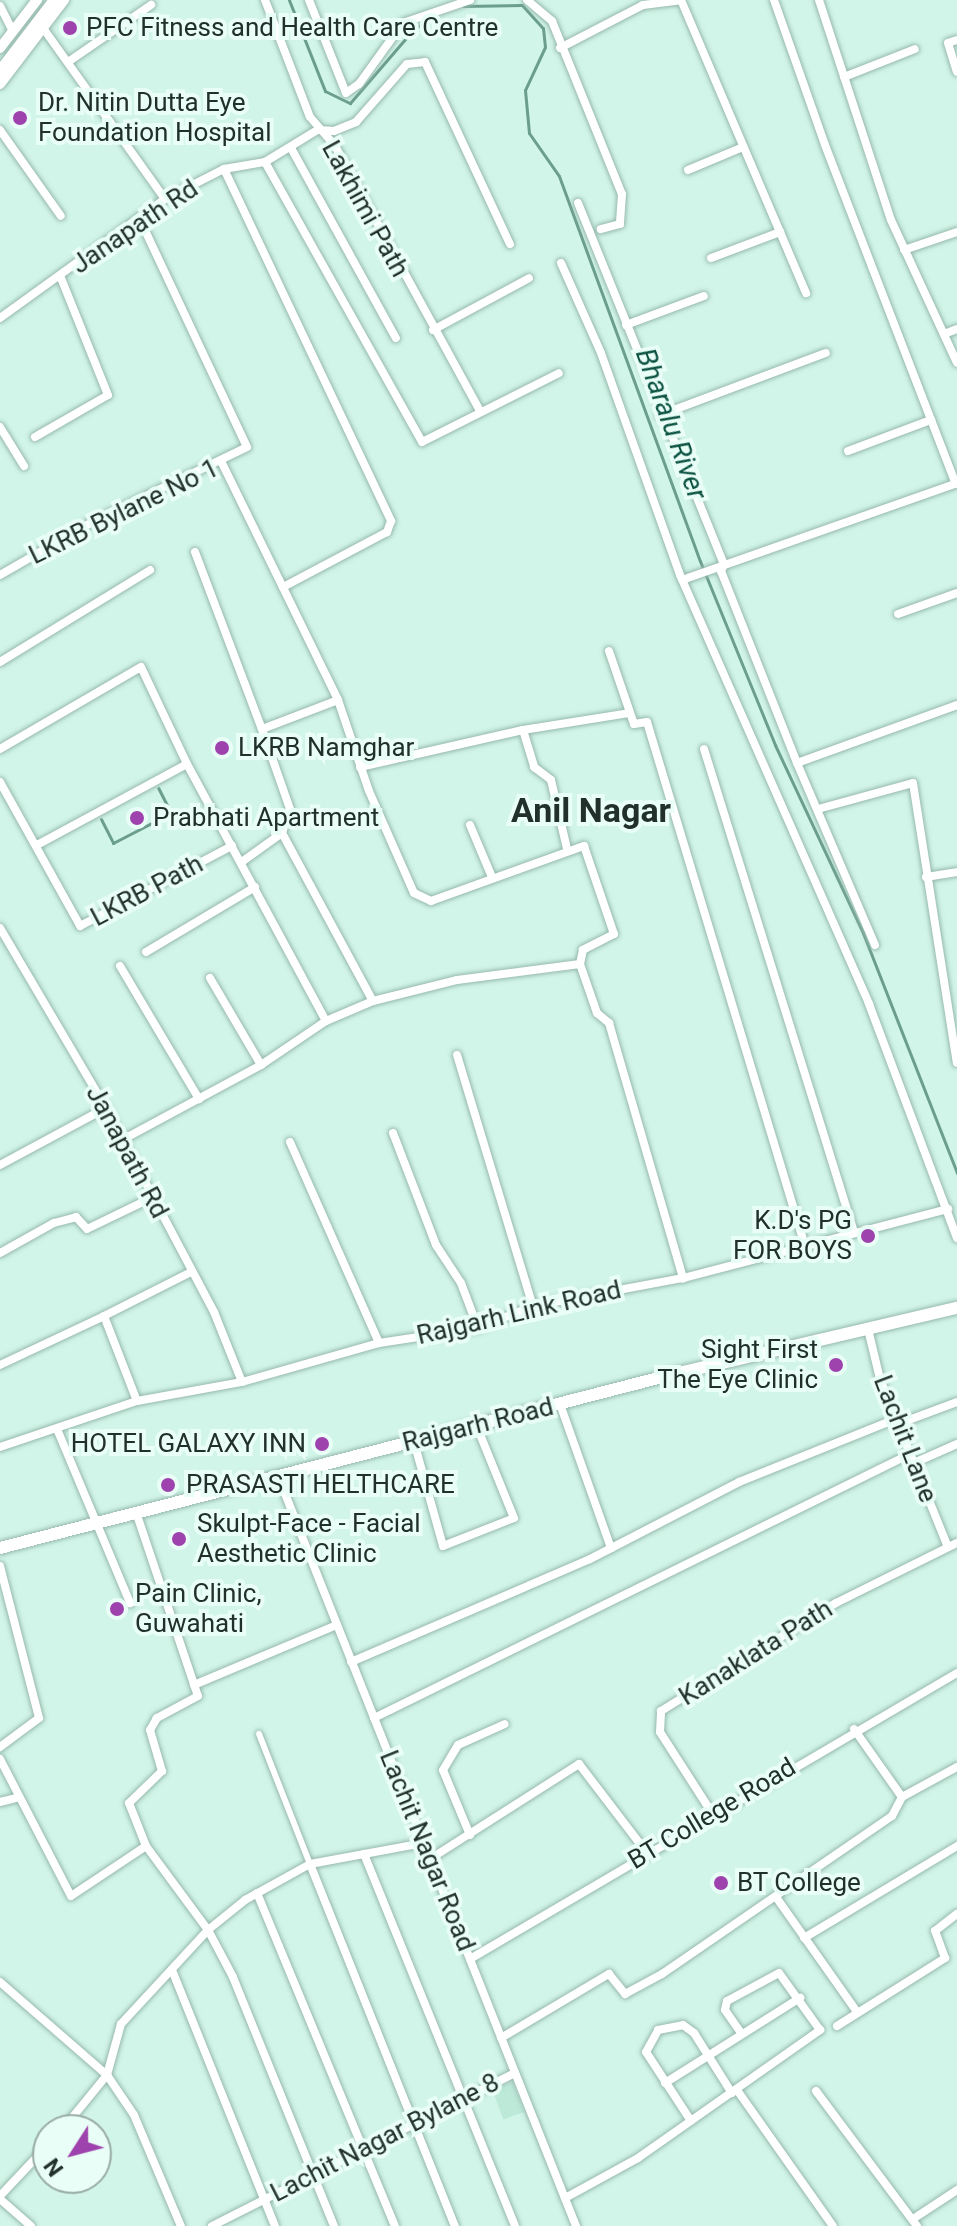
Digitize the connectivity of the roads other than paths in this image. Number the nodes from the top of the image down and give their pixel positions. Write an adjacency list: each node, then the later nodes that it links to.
1 (37, 0): 15 (street)
2 (45, 0): 20 (main road)
3 (55, 0): 22 (main road)
4 (64, 0): 14 (street)
5 (265, 0): 26 (street, Lakhimi Path)
6 (309, 0): 7 (street)
7 (470, 0)
8 (527, 0): 18 (street)
9 (681, 0): 18 (street); 28 (street)
10 (774, 0): 59 (street)
11 (819, 0): 24 (street)
12 (151, 5): 21 (street)
13 (0, 6): 15 (street)
14 (43, 28): 21 (street); 25 (street)
15 (13, 31): 17 (street)
16 (957, 40): 23 (street)
17 (0, 48)
18 (560, 48): 37 (street)
19 (915, 49): 24 (street)
20 (0, 59)
21 (68, 62): 33 (street)
22 (0, 72)
23 (957, 72)
24 (844, 77): 41 (street)
25 (0, 84)
26 (319, 129): 29 (street, Janapath Rd); 40 (street); 51 (street, Lakhimi Path)
27 (0, 130): 35 (street)
28 (743, 147): 32 (street); 38 (street)
29 (291, 148): 30 (street, Janapath Rd); 53 (street)
30 (265, 162): 31 (street, Janapath Rd); 57 (street)
31 (224, 169): 33 (street, Janapath Rd); 71 (street)
32 (688, 170)
33 (165, 199): 36 (street, Janapath Rd)
34 (578, 203): 49 (street)
35 (61, 216)
36 (139, 218): 44 (street, Janapath Rd); 63 (street, LKRB Bylane No 1)
37 (601, 229)
38 (780, 232): 42 (street); 46 (street)
39 (957, 232): 41 (street)
40 (510, 244)
41 (904, 250): 52 (street)
42 (711, 258)
43 (561, 263): 70 (street)
44 (61, 278): 48 (street, Janapath Rd); 61 (street)
45 (529, 278): 51 (street)
46 (806, 293)
47 (704, 296): 49 (street)
48 (0, 318)
49 (626, 325): 58 (street)
50 (957, 329): 52 (street)
51 (433, 330): 57 (street, Lakhimi Path)
52 (944, 334): 55 (street)
53 (396, 338)
54 (826, 353): 58 (street)
55 (957, 363)
56 (559, 373): 57 (street)
57 (480, 411)
58 (660, 415): 67 (street)
59 (931, 420): 62 (street); 65 (street)
60 (0, 427): 64 (street)
61 (35, 437)
62 (848, 451)
63 (222, 463): 69 (street, LKRB Bylane No 1); 71 (street)
64 (24, 466)
65 (957, 484): 67 (street)
66 (195, 552): 79 (street)
67 (724, 564): 70 (street); 83 (street)
68 (150, 570): 75 (street)
69 (0, 575)
70 (682, 580): 116 (street)
71 (283, 587): 76 (street)
72 (957, 593): 73 (street)
73 (898, 614)
74 (609, 651): 78 (street)
75 (0, 662)
76 (338, 700): 79 (street); 85 (street)
77 (957, 705): 83 (street)
78 (629, 713): 80 (street); 119 (street)
79 (262, 729): 89 (street)
80 (523, 730): 85 (street); 92 (street)
81 (0, 749): 84 (street)
82 (704, 749): 117 (street)
83 (797, 763): 87 (street)
84 (187, 764): 90 (street); 91 (street)
85 (360, 767): 95 (street)
86 (0, 782): 90 (street, LKRB Path)
87 (818, 809): 96 (street); 99 (street)
88 (470, 825): 95 (street)
89 (282, 833): 93 (street); 104 (street)
90 (37, 845): 91 (street, LKRB Path)
91 (232, 846): 93 (street)
92 (567, 849): 95 (street); 101 (street)
93 (243, 861): 97 (street)
94 (957, 872): 96 (street)
95 (492, 877)
96 (926, 877): 107 (street)
97 (255, 887): 100 (street); 105 (street)
98 (0, 928): 110 (street, Janapath Rd)
99 (875, 945)
100 (146, 952)
101 (580, 964): 104 (street); 122 (street)
102 (120, 966): 109 (street)
103 (210, 978): 108 (street)
104 (373, 1001): 105 (street)
105 (326, 1021): 108 (street)
106 (457, 1055): 123 (street)
107 (957, 1063)
108 (261, 1065): 109 (street)
109 (199, 1099): 112 (street)
110 (106, 1108): 112 (street, Janapath Rd); 114 (street)
111 (393, 1133): 126 (street)
112 (122, 1140): 115 (street, Janapath Rd)
113 (290, 1142): 128 (street)
114 (0, 1165)
115 (151, 1198): 120 (street); 121 (street, Janapath Rd)
116 (948, 1209): 117 (street, Rajgarh Link Road); 118 (street)
117 (854, 1232): 119 (street, Rajgarh Link Road)
118 (957, 1238)
119 (805, 1246): 122 (street, Rajgarh Link Road)
120 (0, 1253)
121 (191, 1272): 125 (street); 130 (street, Janapath Rd)
122 (683, 1278): 123 (street, Rajgarh Link Road)
123 (533, 1306): 126 (street, Rajgarh Link Road)
124 (957, 1308): 127 (main road, Rajgarh Road)
125 (104, 1316): 129 (street); 131 (street)
126 (478, 1328): 128 (street, Rajgarh Link Road)
127 (868, 1329): 133 (main road, Rajgarh Road); 134 (street, Lachit Lane)
128 (379, 1343): 130 (street, Rajgarh Link Road)
129 (0, 1365)
130 (242, 1382): 131 (street, Rajgarh Link Road)
131 (137, 1401): 136 (street, Rajgarh Link Road)
132 (957, 1402): 134 (street)
133 (560, 1404): 135 (main road, Rajgarh Road); 147 (street)
134 (897, 1422): 140 (street, Lachit Lane); 147 (street)
135 (477, 1427): 137 (main road, Rajgarh Road); 137 (street)
136 (57, 1429): 139 (street, Rajgarh Link Road); 143 (street)
137 (414, 1442): 141 (main road, Rajgarh Road)
138 (957, 1444): 140 (street)
139 (0, 1447)
140 (912, 1458): 145 (street, Lachit Lane); 154 (street)
141 (278, 1476): 142 (main road, Rajgarh Road); 150 (street, Lachit Nagar Road)
142 (137, 1515): 143 (main road, Rajgarh Road); 153 (street)
143 (95, 1522): 146 (main road, Rajgarh Road); 149 (street)
144 (957, 1543): 145 (street, Kanaklata Path)
145 (948, 1547): 164 (street, Kanaklata Path)
146 (0, 1548)
147 (611, 1548): 151 (street)
148 (0, 1566): 158 (street)
149 (130, 1603)
150 (337, 1625): 151 (street, Lachit Nagar Road); 153 (street)
151 (351, 1662): 154 (street, Lachit Nagar Road)
152 (957, 1673): 156 (street, BT College Road)
153 (194, 1685): 167 (street)
154 (374, 1718): 166 (street, Lachit Nagar Road)
155 (505, 1724): 165 (street)
156 (854, 1729): 161 (street); 164 (street, BT College Road)
157 (259, 1734): 172 (street)
158 (0, 1747)
159 (0, 1759): 162 (street)
160 (957, 1767): 161 (street)
161 (902, 1797): 174 (street)
162 (16, 1798): 163 (street); 167 (street)
163 (0, 1802)
164 (712, 1813): 169 (street, BT College Road)
165 (470, 1835): 169 (street); 171 (street)
166 (423, 1843): 170 (street); 171 (street, Lachit Nagar Road)
167 (146, 1846): 176 (street)
168 (957, 1846): 177 (street)
169 (647, 1853): 178 (street, BT College Road)
170 (364, 1854): 172 (street); 192 (street)
171 (430, 1859): 178 (street, Lachit Nagar Road)
172 (310, 1864): 173 (street); 195 (street)
173 (257, 1893): 176 (street); 196 (street)
174 (776, 1897): 177 (street); 185 (street)
175 (957, 1914): 182 (street)
176 (208, 1930): 179 (street); 198 (street)
177 (804, 1938): 182 (street)
178 (470, 1959): 185 (street, Lachit Nagar Road)
179 (172, 1970): 188 (street); 202 (street)
180 (0, 1982): 188 (street)
181 (800, 1998): 184 (street); 184 (street); 190 (street)
182 (857, 2012): 183 (street)
183 (837, 2026)
184 (742, 2034): 186 (street)
185 (501, 2038): 187 (street, Lachit Nagar Road)
186 (708, 2055): 189 (street); 189 (street); 190 (street)
187 (515, 2073): 192 (street, Lachit Nagar Bylane 8); 201 (street, Lachit Nagar Road)
188 (107, 2075): 193 (street); 205 (street)
189 (665, 2083): 194 (street)
190 (734, 2091): 194 (street); 213 (street)
191 (816, 2091): 203 (street)
192 (466, 2097): 195 (street, Lachit Nagar Bylane 8); 211 (street)
193 (75, 2114)
194 (691, 2121): 201 (street)
195 (416, 2123): 196 (street, Lachit Nagar Bylane 8); 210 (street)
196 (367, 2149): 198 (street, Lachit Nagar Bylane 8); 209 (street)
197 (32, 2163): 200 (street)
198 (314, 2175): 202 (street, Lachit Nagar Bylane 8); 208 (street)
199 (957, 2190): 203 (street)
200 (0, 2198): 204 (street)
201 (565, 2198): 212 (street, Lachit Nagar Road)
202 (265, 2199): 206 (street, Lachit Nagar Bylane 8); 207 (street)
203 (915, 2222)
204 (31, 2226)
205 (181, 2226)
206 (212, 2226)
207 (275, 2226)
208 (334, 2226)
209 (395, 2226)
210 (455, 2226)
211 (515, 2226)
212 (576, 2226)
213 (833, 2226)

